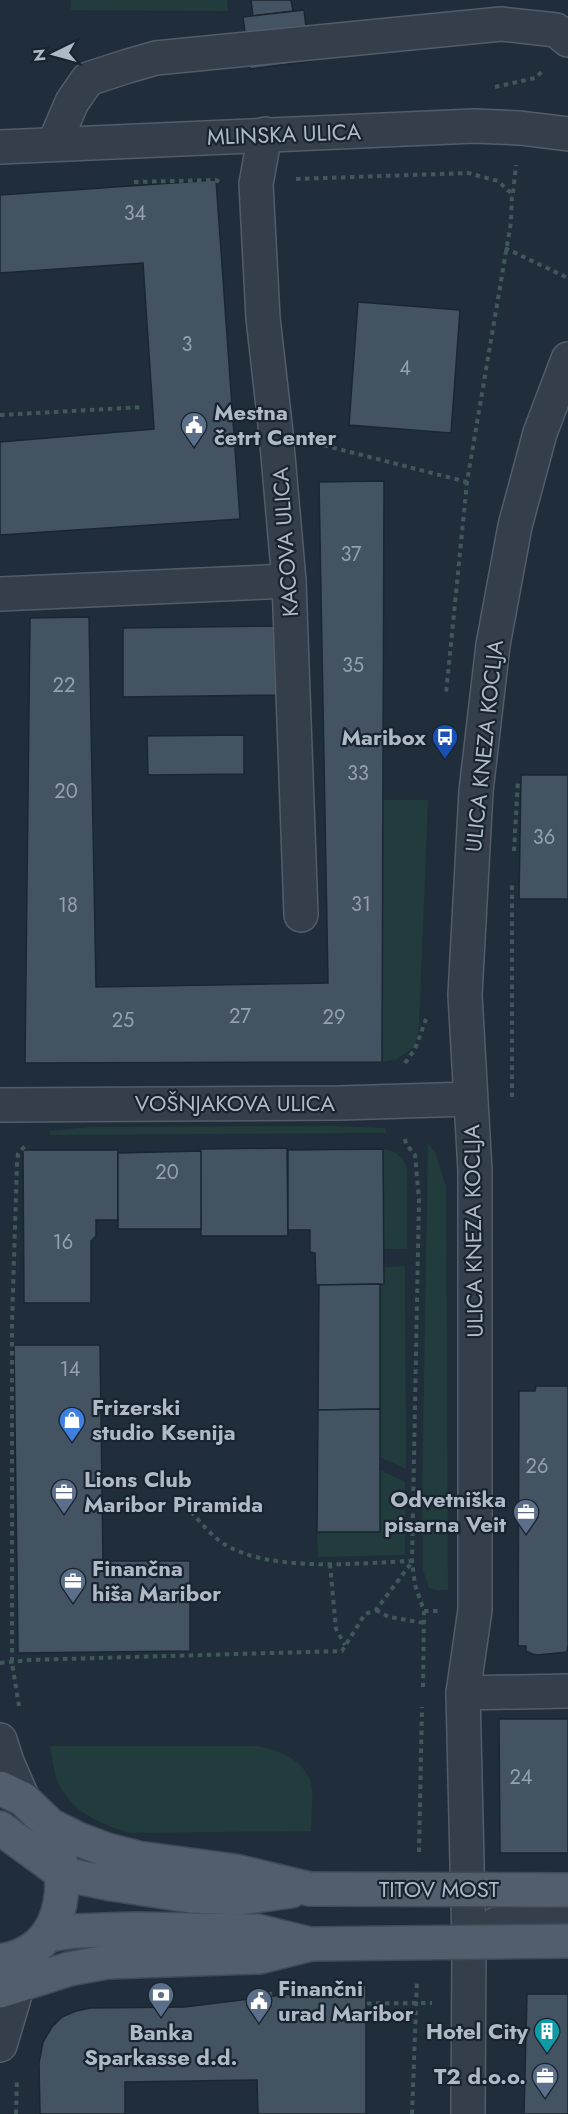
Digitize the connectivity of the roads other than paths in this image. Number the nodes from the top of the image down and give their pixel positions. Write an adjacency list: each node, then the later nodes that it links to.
1 (568, 40): 4 (street)
2 (265, 134): 3 (street, MLINSKA ULICA); 4 (street, MLINSKA ULICA); 7 (street, KACOVA ULICA)
3 (568, 134)
4 (54, 144): 5 (street, MLINSKA ULICA)
5 (0, 147)
6 (568, 359): 10 (street, ULICA KNEZA KOCLJA)
7 (289, 581): 8 (street); 9 (street, KACOVA ULICA)
8 (0, 594)
9 (301, 915)
10 (470, 1099): 11 (street, VOŠNJAKOVA ULICA); 13 (street, ULICA KNEZA KOCLJA)
11 (0, 1105)
12 (568, 1691): 13 (street)
13 (463, 1693): 24 (street, ULICA KNEZA KOCLJA)
14 (0, 1740): 15 (street)
15 (11, 1793): 16 (main road)
16 (50, 1825): 18 (main road); 19 (main road)
17 (0, 1828): 18 (main road)
18 (63, 1874): 19 (main road); 25 (main road)
19 (310, 1888): 20 (main road, TITOV MOST, bridge)
20 (568, 1890)
21 (568, 1920): 24 (street)
22 (568, 1941): 23 (main road, bridge)
23 (311, 1944): 25 (main road); 25 (main road)
24 (469, 1947): 27 (street, ULICA KNEZA KOCLJA)
25 (19, 1965): 26 (street)
26 (0, 2045)
27 (468, 2114)

